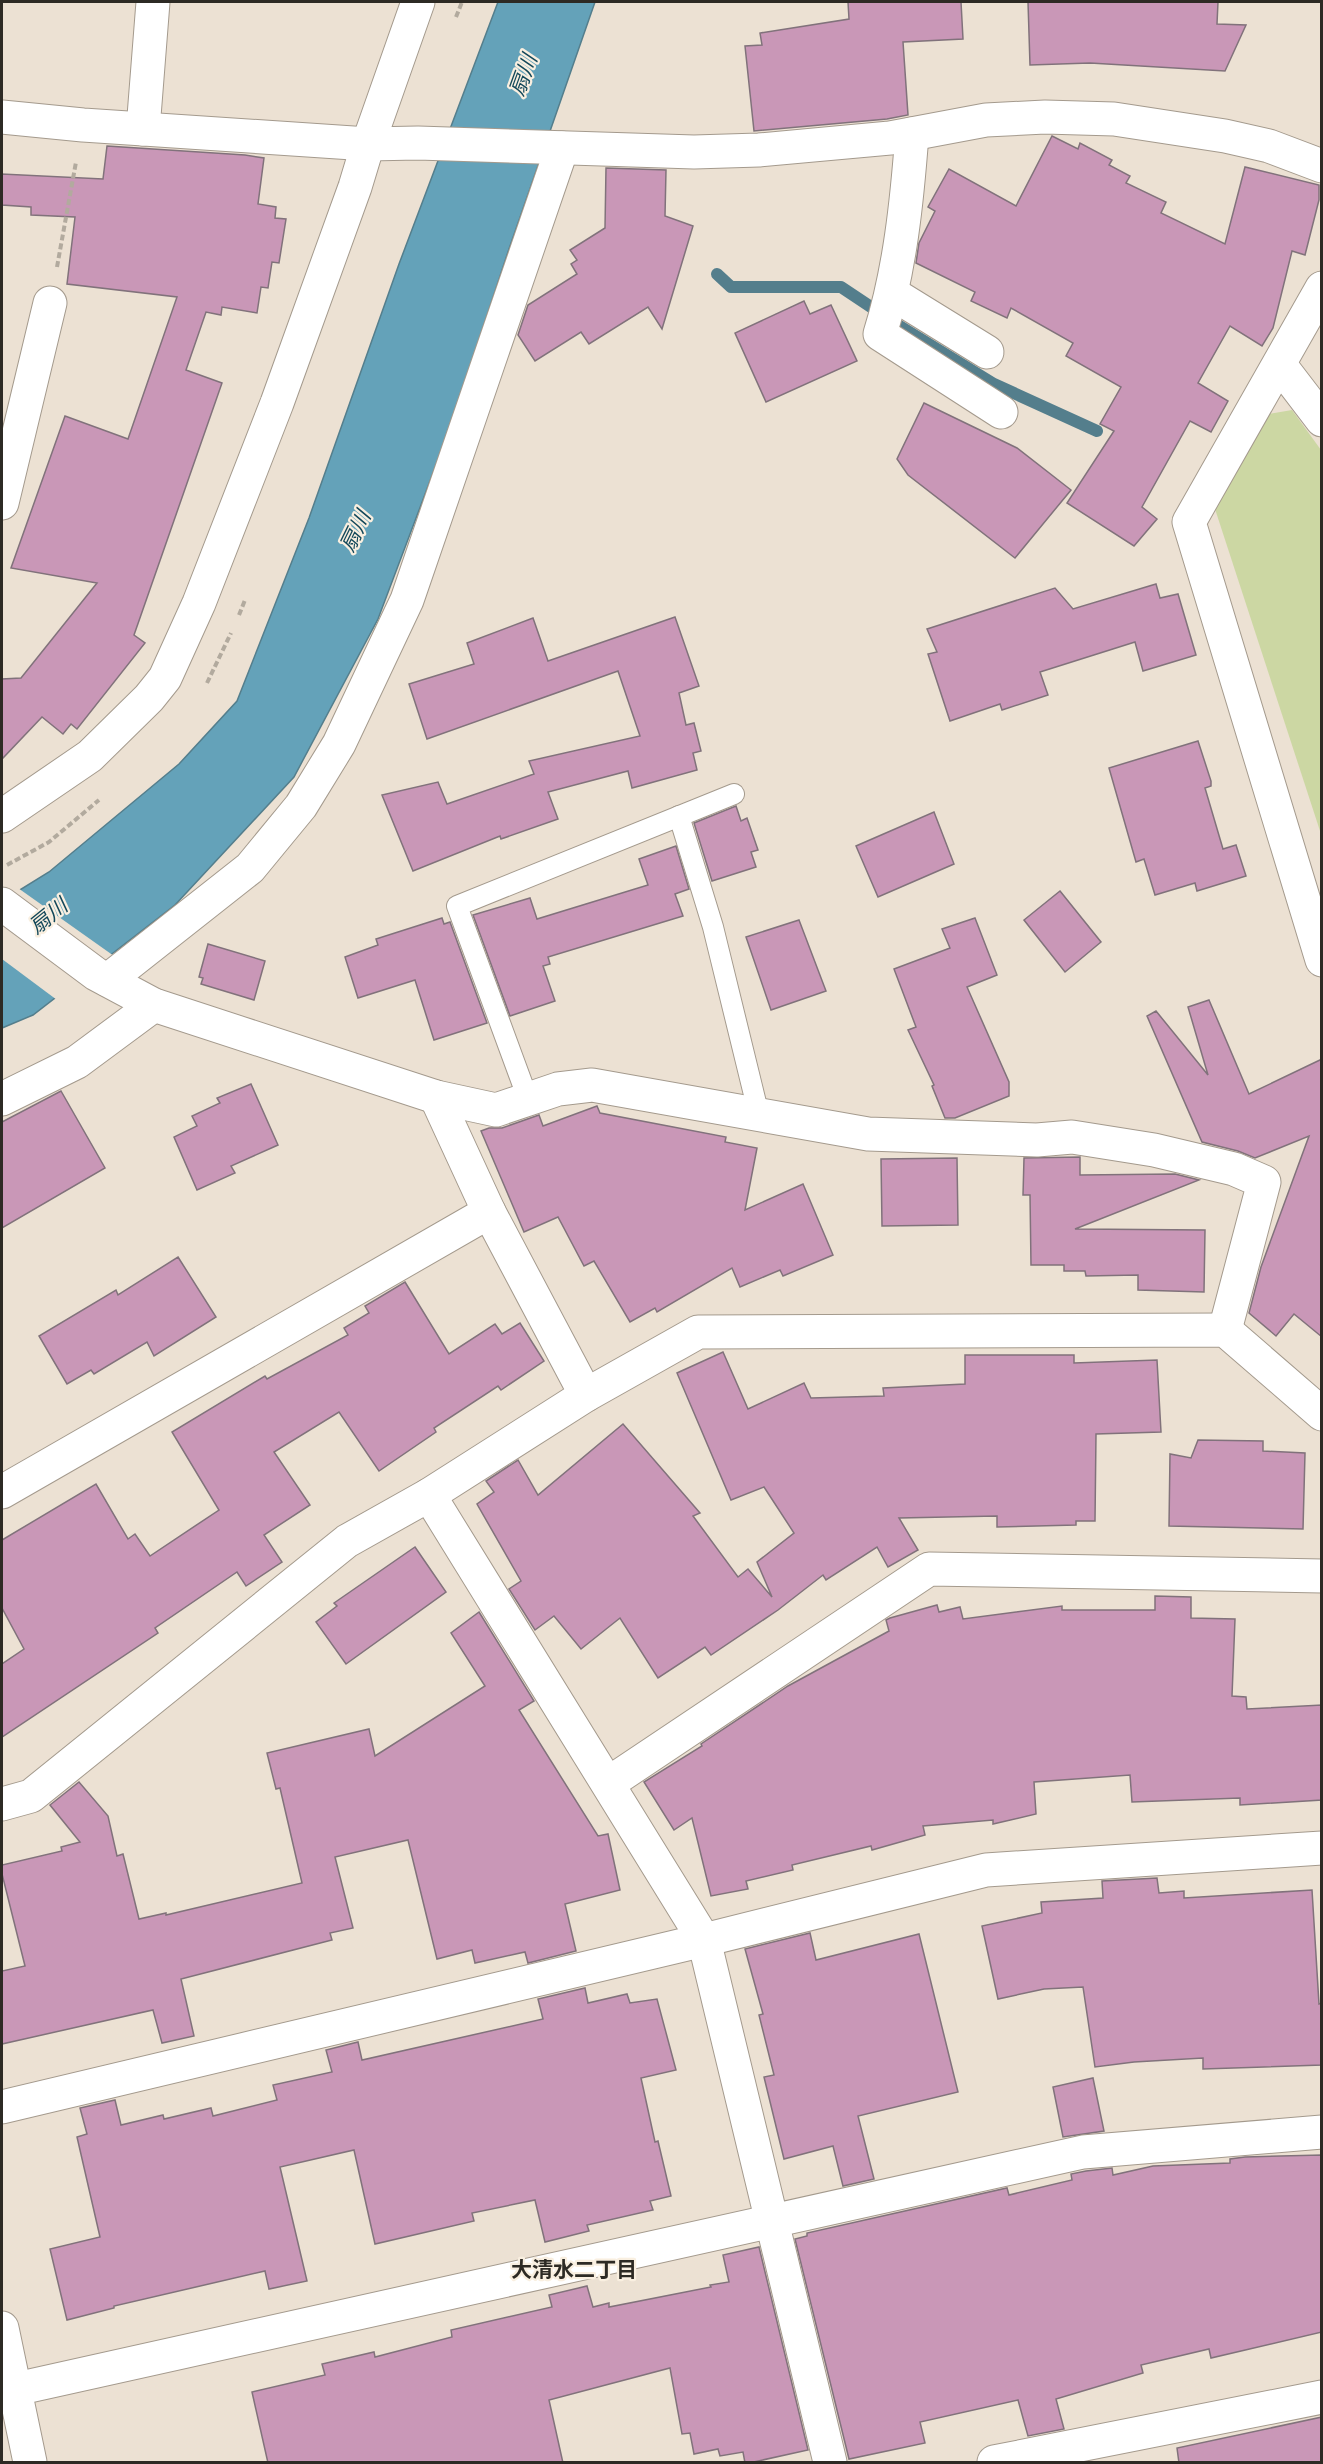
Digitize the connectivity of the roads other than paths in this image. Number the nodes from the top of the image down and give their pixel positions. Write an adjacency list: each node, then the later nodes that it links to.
1 (153, 2): 4 (street)
2 (418, 2): 6 (street)
3 (2, 117): 4 (street)
4 (143, 129): 6 (street)
5 (912, 134): 7 (street); 8 (street); 11 (street)
6 (368, 144): 7 (street); 18 (street)
7 (559, 148): 22 (street)
8 (1322, 166)
9 (1322, 288): 13 (street)
10 (50, 303): 16 (street)
11 (888, 308): 12 (street); 14 (street)
12 (987, 352)
13 (1280, 365): 15 (street); 21 (street)
14 (1001, 412)
15 (1322, 420)
16 (2, 503)
17 (734, 794): 19 (lane)
18 (2, 816)
19 (679, 816): 25 (lane); 27 (lane)
20 (2, 904): 22 (street)
21 (1322, 960)
22 (102, 977): 23 (street)
23 (154, 1005): 24 (street); 26 (street)
24 (436, 1097): 25 (street); 28 (street)
25 (528, 1099): 27 (street)
26 (2, 1100)
27 (759, 1115): 29 (street)
28 (489, 1212): 30 (street); 32 (street)
29 (1225, 1330): 30 (street); 31 (street)
30 (586, 1395): 33 (street)
31 (1322, 1414)
32 (2, 1492)
33 (429, 1495): 35 (street); 36 (street)
34 (1322, 1576): 35 (street)
35 (609, 1784): 38 (street)
36 (2, 1804)
37 (1322, 1848): 38 (street)
38 (704, 1940): 39 (street); 41 (street)
39 (2, 2108)
40 (1322, 2132): 41 (street)
41 (773, 2220): 43 (street); 46 (street)
42 (2, 2328): 43 (street)
43 (16, 2389): 45 (street)
44 (1322, 2397): 47 (street)
45 (30, 2463)
46 (830, 2463)
47 (994, 2463)

